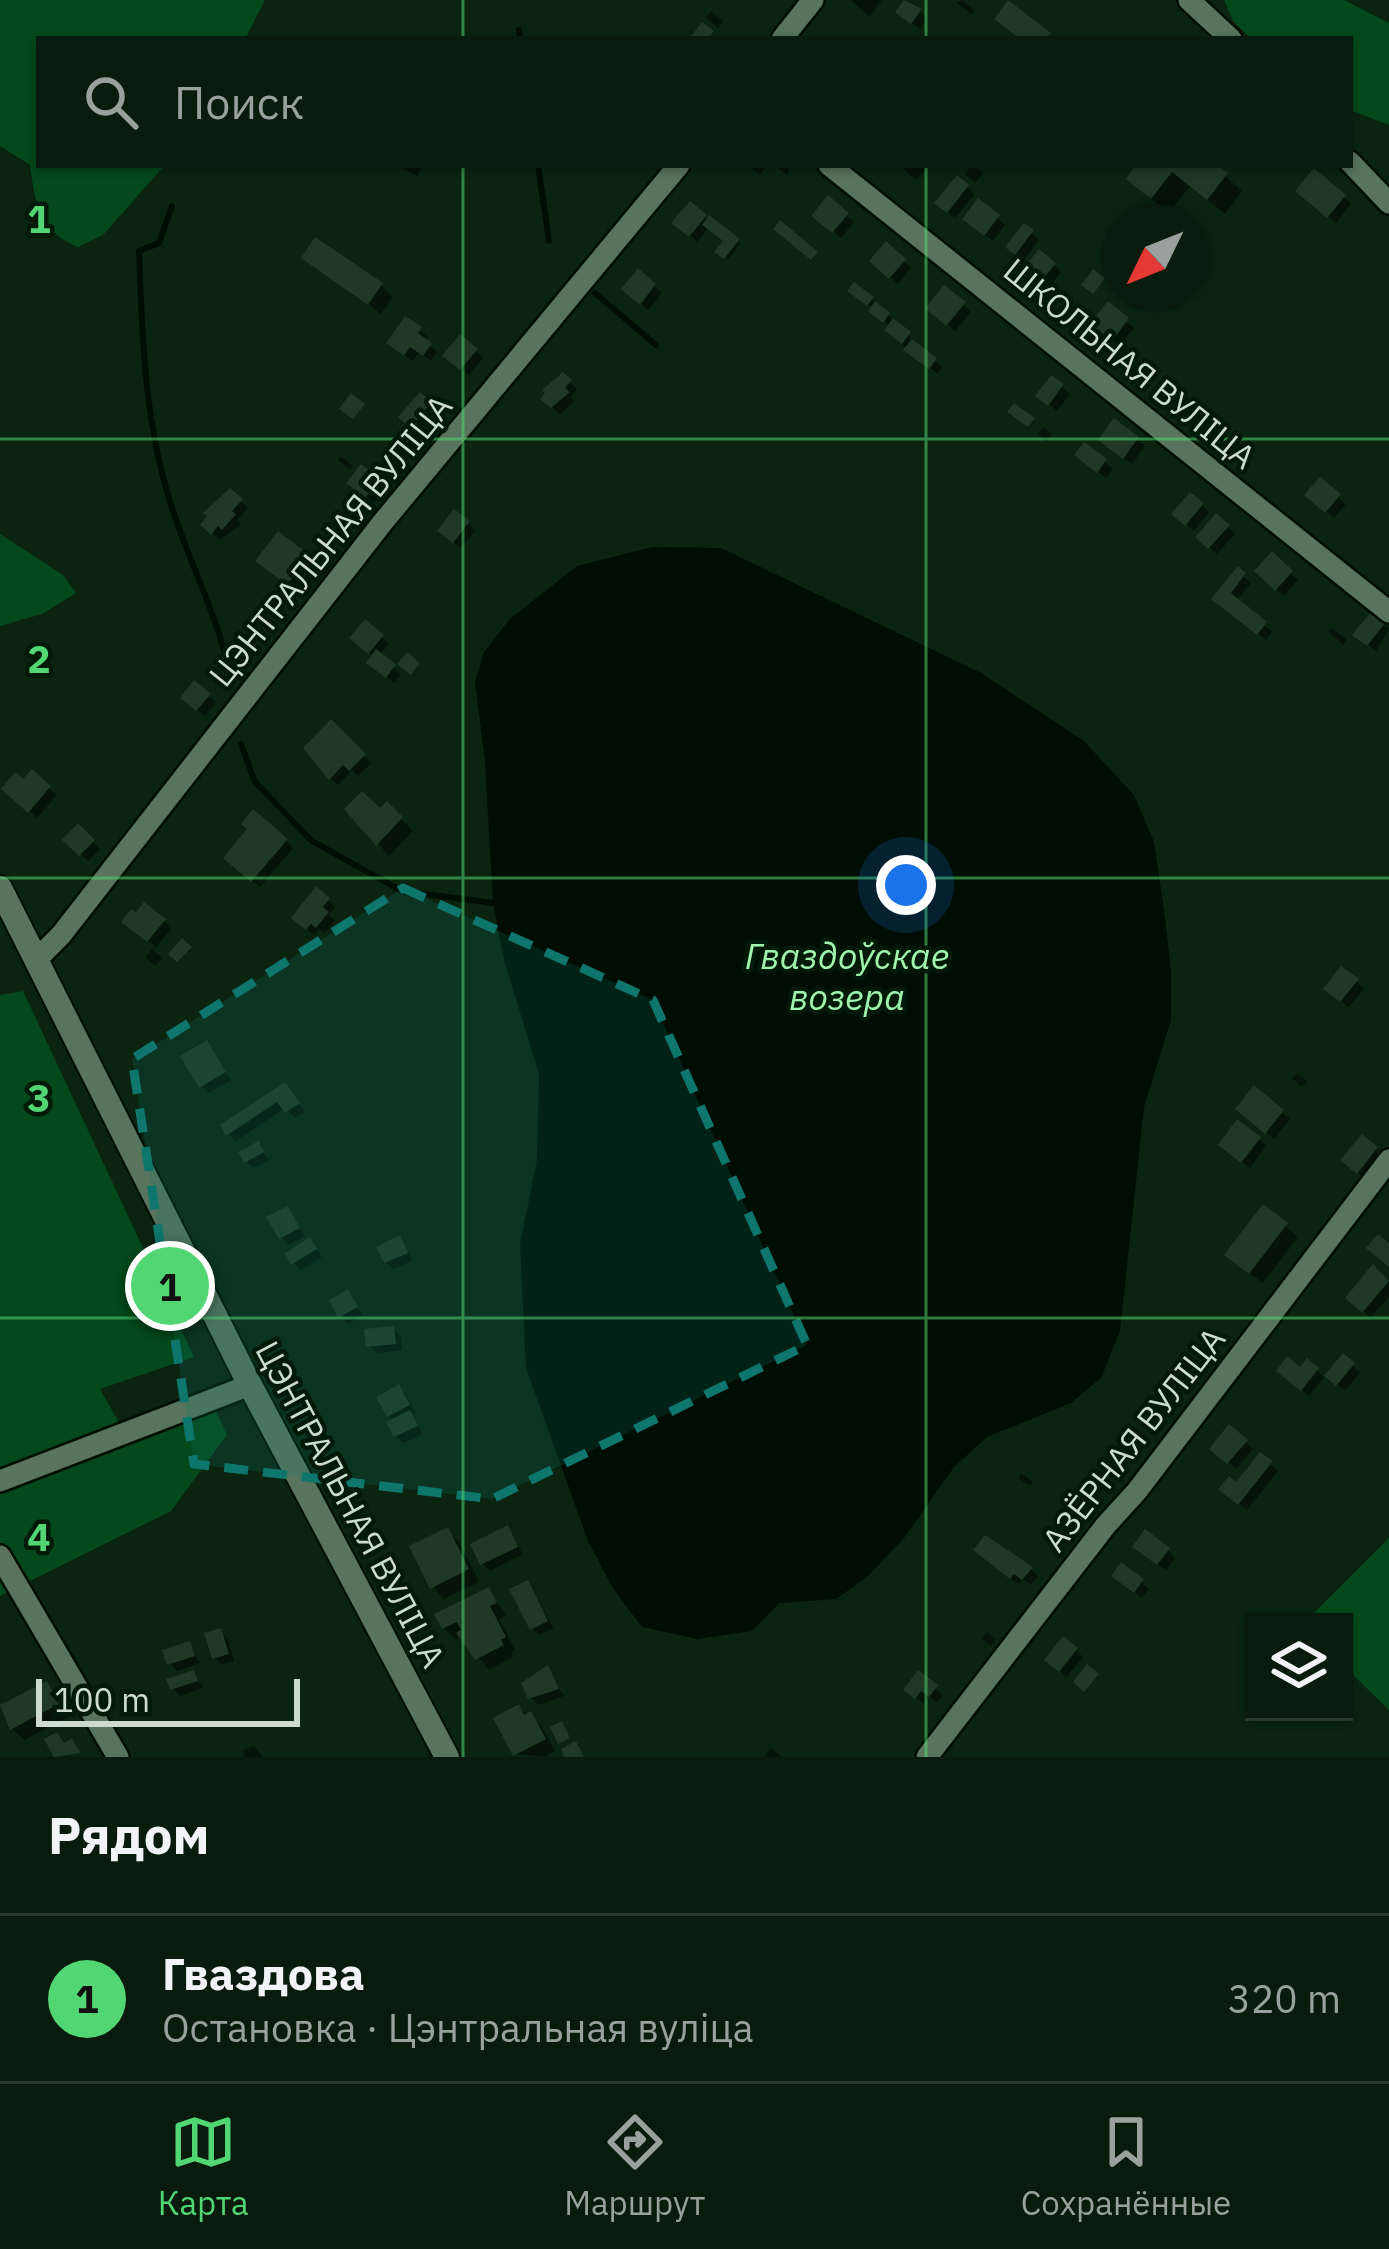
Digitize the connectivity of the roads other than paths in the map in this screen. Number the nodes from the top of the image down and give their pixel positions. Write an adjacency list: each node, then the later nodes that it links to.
1 (813, 0): 3 (street)
2 (1189, 0): 4 (street)
3 (784, 36)
4 (1228, 36)
5 (1353, 165): 8 (street)
6 (677, 168): 11 (street, ЦЭНТРАЛЬНАЯ ВУЛІЦА)
7 (833, 168): 9 (street, ШКОЛЬНАЯ ВУЛІЦА)
8 (1389, 203)
9 (1389, 612)
10 (0, 888): 11 (street, ЦЭНТРАЛЬНАЯ ВУЛІЦА)
11 (37, 959): 13 (street, ЦЭНТРАЛЬНАЯ ВУЛІЦА)
12 (1389, 1160): 18 (street, АЗЁРНАЯ ВУЛІЦА)
13 (250, 1385): 14 (street); 17 (street, ЦЭНТРАЛЬНАЯ ВУЛІЦА)
14 (0, 1481)
15 (0, 1556): 16 (street)
16 (118, 1757)
17 (447, 1757)
18 (927, 1757)

